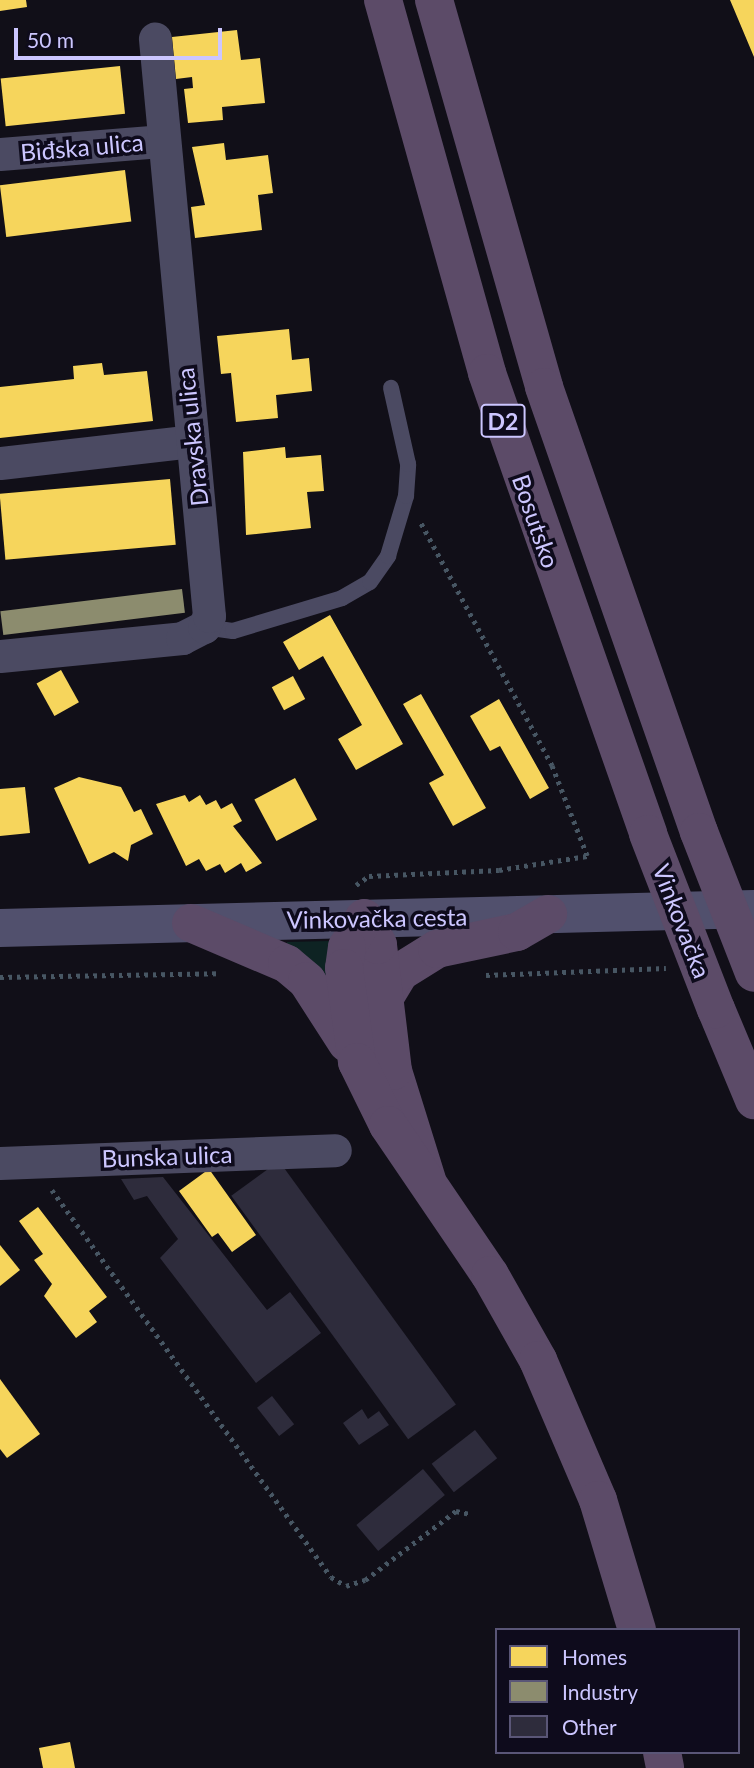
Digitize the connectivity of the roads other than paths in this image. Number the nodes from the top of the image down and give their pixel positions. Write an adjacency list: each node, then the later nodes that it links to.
1 (383, 0): 12 (highway, Bosutsko / D2)
2 (434, 0): 11 (highway, Bosutsko / D2)
3 (155, 39): 4 (street, Dravska ulica)
4 (163, 141): 5 (street, Biđska ulica); 7 (street, Dravska ulica)
5 (0, 154)
6 (391, 388): 9 (lane)
7 (192, 440): 8 (street); 9 (street, Dravska ulica)
8 (0, 463)
9 (204, 627): 10 (street)
10 (0, 656)
11 (699, 832): 18 (highway, Vinkovačka / D2, bridge)
12 (648, 834): 21 (highway, Vinkovačka / D2, bridge)
13 (360, 907): 15 (main road, Vinkovačka cesta); 16 (main road, Vinkovačka cesta); 19 (highway); 20 (highway)
14 (754, 909): 15 (main road, Vinkovačka cesta)
15 (548, 914): 19 (highway)
16 (191, 923): 17 (main road, Vinkovačka cesta); 20 (highway)
17 (0, 928)
18 (754, 973)
19 (385, 997): 24 (highway)
20 (358, 1062): 24 (highway)
21 (754, 1100)
22 (335, 1150): 23 (street, Bunska ulica)
23 (0, 1164)
24 (427, 1180): 25 (highway)
25 (636, 1628)

